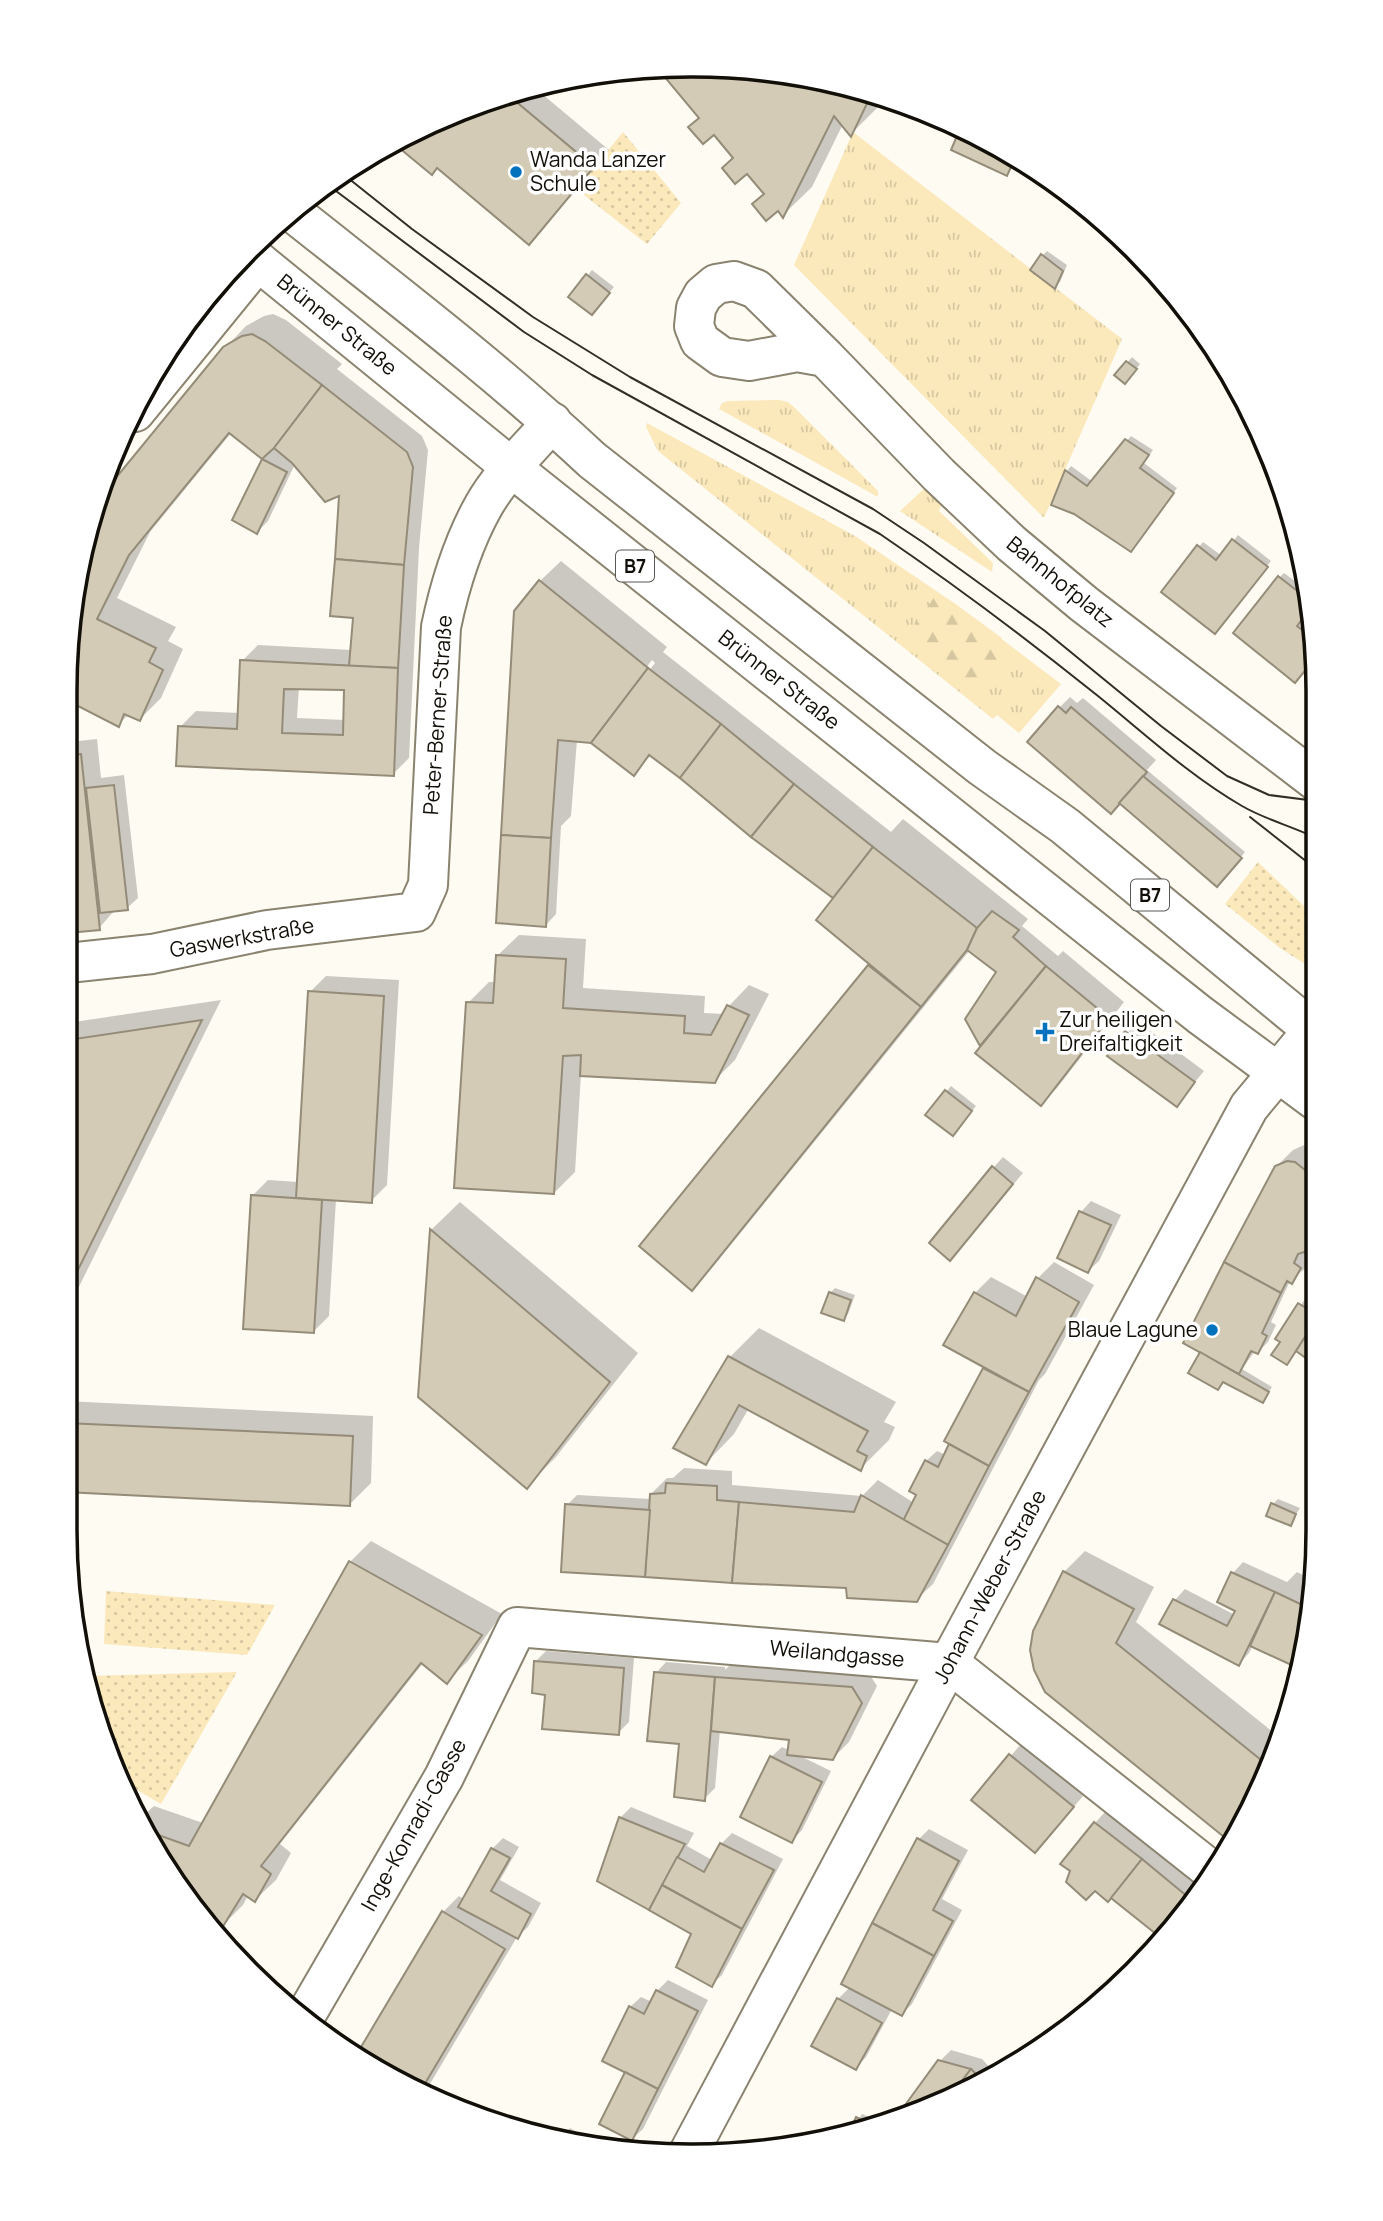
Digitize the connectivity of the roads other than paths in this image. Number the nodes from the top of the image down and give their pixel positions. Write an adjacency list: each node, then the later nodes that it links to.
1 (300, 218): 6 (street, B7)
2 (255, 259): 7 (street, Brünner Straße / B7)
3 (238, 277): 5 (street)
4 (825, 357): 8 (street, Bahnhofplatz)
5 (174, 361)
6 (552, 422): 7 (street, Peter-Berner-Straße); 11 (street, B7)
7 (512, 468): 9 (street, Peter-Berner-Straße); 13 (street, Brünner Straße / B7)
8 (1306, 773)
9 (416, 912): 10 (street, Gaswerkstraße)
10 (77, 962)
11 (1306, 1024)
12 (1306, 1041): 13 (street, Johann-Weber-Straße)
13 (1279, 1073): 14 (street, Brünner Straße / B7); 16 (street, Johann-Weber-Straße)
14 (1306, 1093)
15 (517, 1627): 16 (street, Weilandgasse); 18 (street, Inge-Konradi-Gasse)
16 (949, 1663): 17 (street); 19 (street, Johann-Weber-Straße)
17 (1205, 1866)
18 (309, 2010)
19 (693, 2144)

